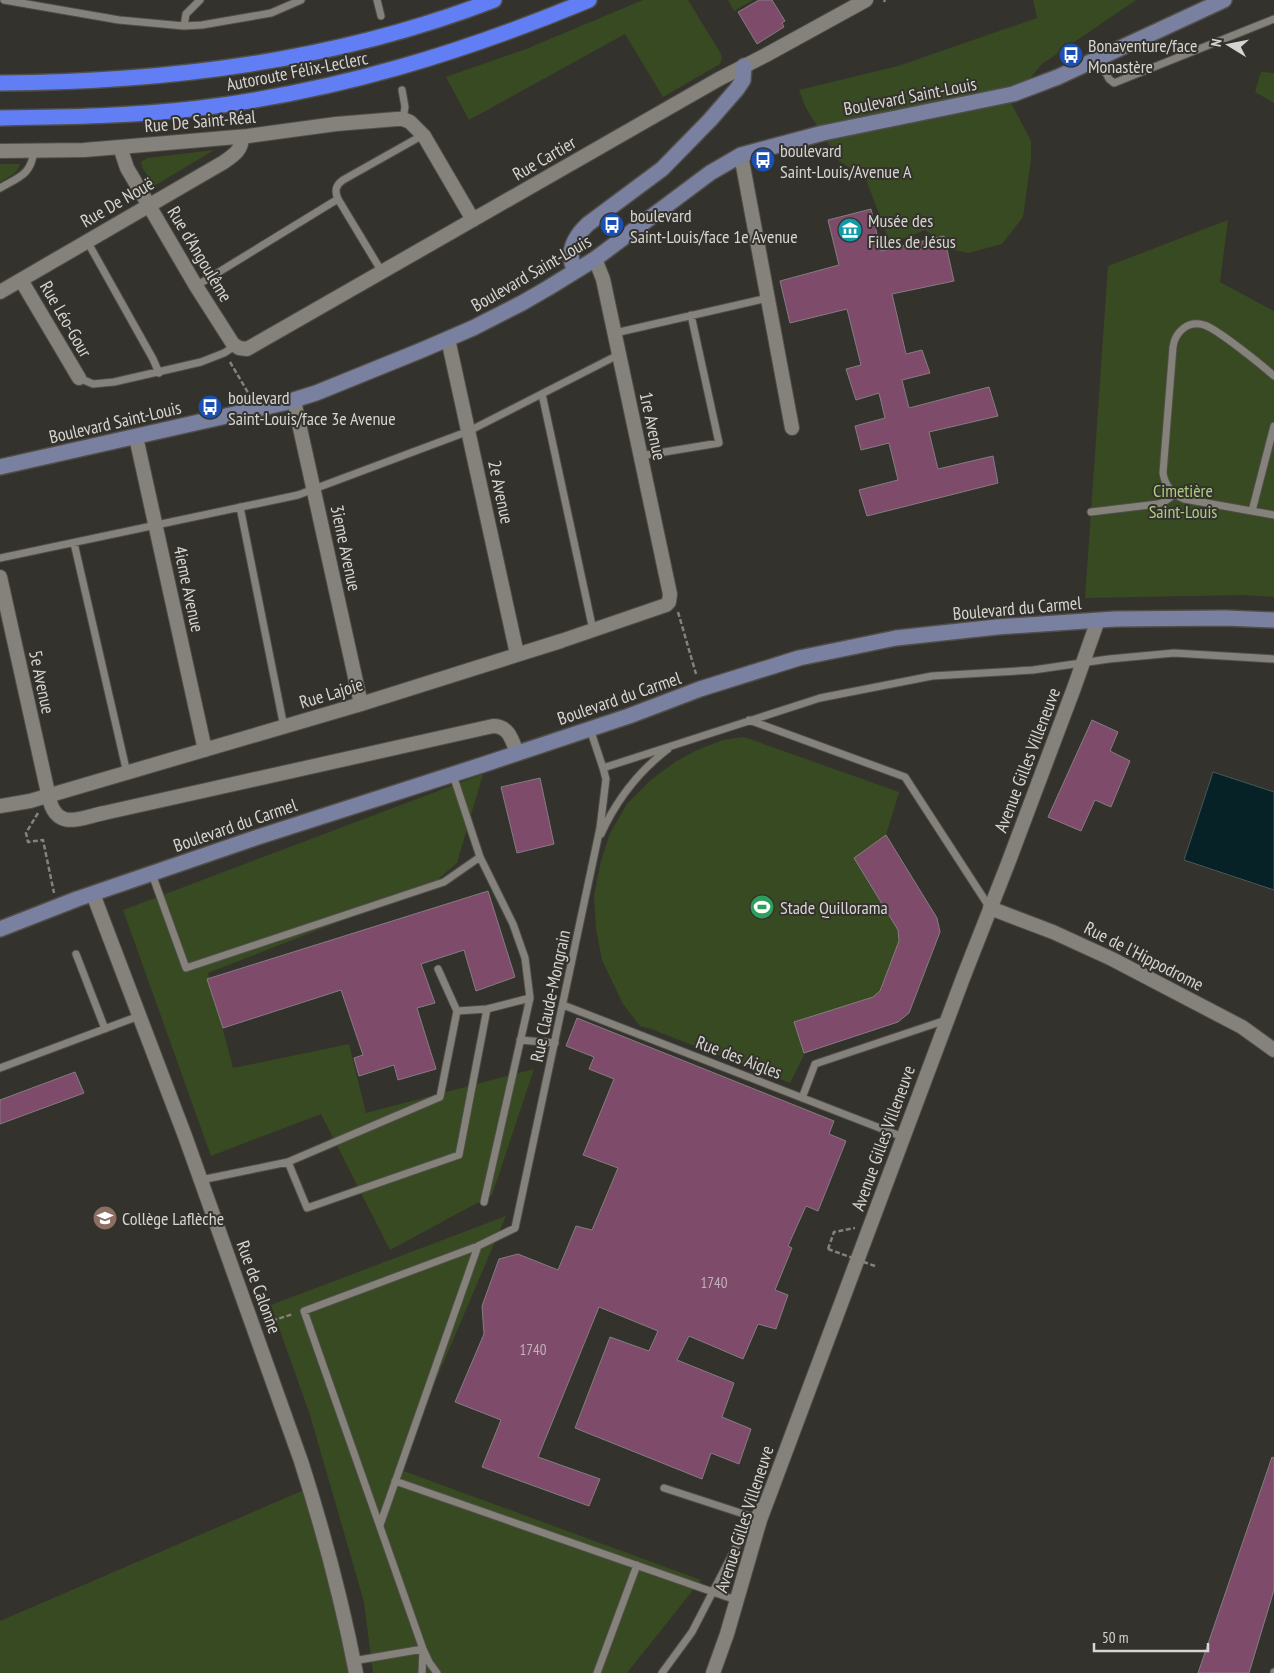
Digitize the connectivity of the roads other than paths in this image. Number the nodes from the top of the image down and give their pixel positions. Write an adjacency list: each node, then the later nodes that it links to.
1 (4, 0): 11 (lane)
2 (200, 0): 11 (lane)
3 (301, 0): 11 (lane)
4 (377, 0): 9 (lane)
5 (494, 0): 14 (highway, Autoroute Félix-Leclerc)
6 (589, 0): 16 (highway, Autoroute Félix-Leclerc)
7 (866, 0): 13 (street, Rue Cartier)
8 (1224, 0): 12 (street, Boulevard Saint-Louis)
9 (382, 16)
10 (1274, 20): 12 (lane)
11 (184, 26)
12 (1098, 58): 23 (street, Boulevard Saint-Louis)
13 (744, 66): 27 (street, Rue Cartier); 30 (street)
14 (0, 84)
15 (402, 90): 17 (lane)
16 (0, 118)
17 (403, 119): 18 (street); 19 (street, Rue De Saint-Réal)
18 (423, 135): 25 (lane); 27 (street)
19 (242, 137): 20 (street, Rue De Saint-Réal); 26 (street, Rue De Nouë)
20 (120, 147): 22 (street, Rue De Saint-Réal); 26 (street, Rue d'Angoulême)
21 (0, 151): 22 (street, Rue De Saint-Réal)
22 (34, 151): 24 (lane)
23 (742, 155): 29 (street, Boulevard Saint-Louis); 35 (street)
24 (0, 188)
25 (338, 199): 31 (lane); 33 (lane)
26 (148, 206): 28 (street, Rue De Nouë); 33 (street, Rue d'Angoulême)
27 (473, 220): 31 (street, Rue Cartier)
28 (87, 241): 32 (street, Rue De Nouë); 41 (lane)
29 (595, 259): 30 (street, Boulevard Saint-Louis); 37 (street, 1re Avenue)
30 (576, 271): 38 (street, Boulevard Saint-Louis)
31 (382, 272): 39 (street, Rue Cartier)
32 (21, 280): 34 (street, Rue De Nouë); 43 (street, Rue Léo-Gour)
33 (196, 286): 39 (street, Rue d'Angoulême)
34 (0, 292)
35 (768, 298): 36 (lane); 47 (street)
36 (691, 315): 37 (lane); 50 (lane)
37 (615, 333): 40 (street, 1re Avenue)
38 (448, 339): 45 (street, Boulevard Saint-Louis); 48 (street, 2e Avenue)
39 (235, 351): 41 (lane)
40 (618, 355): 44 (lane); 50 (street, 1re Avenue)
41 (159, 373): 43 (lane)
42 (1274, 376): 53 (lane)
43 (79, 378)
44 (542, 394): 48 (lane); 65 (lane)
45 (294, 401): 49 (street, Boulevard Saint-Louis); 52 (street, 3ieme Avenue)
46 (1274, 426): 55 (lane)
47 (792, 428)
48 (469, 432): 52 (lane); 66 (street, 2e Avenue)
49 (136, 437): 51 (street, Boulevard Saint-Louis); 58 (street, 4ieme Avenue)
50 (640, 456): 62 (street, 1re Avenue)
51 (0, 467)
52 (314, 489): 54 (lane); 69 (street, 3ieme Avenue)
53 (1175, 494): 55 (lane); 56 (lane)
54 (240, 507): 58 (lane); 71 (lane)
55 (1252, 511): 57 (lane)
56 (1091, 512)
57 (1274, 514)
58 (155, 525): 59 (lane); 74 (street, 4ieme Avenue)
59 (74, 542): 60 (lane); 77 (lane)
60 (0, 558)
61 (0, 577): 79 (street, 5e Avenue)
62 (669, 602): 65 (street, Rue Lajoie)
63 (1098, 620): 64 (street, Boulevard du Carmel); 68 (street, Avenue Gilles Villeneuve); 72 (street, Boulevard du Carmel)
64 (1274, 620)
65 (593, 630): 66 (street, Rue Lajoie)
66 (517, 654): 69 (street, Rue Lajoie)
67 (1274, 659): 68 (lane)
68 (1083, 664): 70 (lane); 85 (street, Avenue Gilles Villeneuve)
69 (361, 704): 71 (street, Rue Lajoie)
70 (749, 720): 73 (lane); 85 (lane)
71 (284, 727): 74 (street, Rue Lajoie)
72 (590, 729): 75 (street, Boulevard du Carmel); 76 (lane, Rue Claude-Mongrain)
73 (675, 744): 76 (lane); 81 (lane)
74 (205, 750): 77 (street, Rue Lajoie)
75 (518, 753): 78 (street, Boulevard du Carmel); 79 (street, 5e Avenue)
76 (603, 768): 81 (lane, Rue Claude-Mongrain)
77 (127, 773): 79 (street, Rue Lajoie)
78 (453, 774): 82 (lane); 83 (street, Boulevard du Carmel)
79 (48, 796): 80 (street, Rue Lajoie)
80 (0, 806)
81 (597, 843): 90 (lane, Rue Claude-Mongrain)
82 (480, 857): 83 (lane); 89 (lane)
83 (152, 874): 84 (street, Boulevard du Carmel)
84 (93, 894): 86 (street, Boulevard du Carmel); 93 (street, Rue de Calonne)
85 (990, 908): 94 (street, Avenue Gilles Villeneuve); 98 (street, Rue de l'Hippodrome)
86 (0, 929)
87 (76, 954): 95 (lane)
88 (438, 969): 92 (lane)
89 (530, 998): 91 (lane); 96 (lane)
90 (563, 1005): 97 (lane, Rue Claude-Mongrain); 100 (lane, Rue des Aigles)
91 (487, 1009): 92 (lane); 102 (lane)
92 (457, 1012): 102 (lane)
93 (139, 1016): 95 (lane); 103 (street, Rue de Calonne)
94 (947, 1020): 100 (lane); 101 (street, Avenue Gilles Villeneuve)
95 (105, 1029): 99 (lane)
96 (520, 1040): 97 (lane); 104 (lane)
97 (555, 1042): 105 (lane, Rue Claude-Mongrain)
98 (1274, 1050)
99 (0, 1068)
100 (802, 1098): 101 (lane, Rue des Aigles)
101 (903, 1137): 108 (street, Avenue Gilles Villeneuve)
102 (288, 1162): 103 (lane)
103 (201, 1180): 114 (street, Rue de Calonne)
104 (484, 1202)
105 (478, 1246): 106 (lane); 109 (lane)
106 (395, 1481): 109 (lane); 110 (lane)
107 (664, 1488): 108 (lane)
108 (756, 1519): 111 (lane); 112 (street, Avenue Gilles Villeneuve)
109 (380, 1525): 113 (lane)
110 (637, 1565): 111 (lane); 117 (lane)
111 (713, 1593): 112 (lane); 118 (lane)
112 (736, 1600): 119 (street, Avenue Gilles Villeneuve)
113 (423, 1649): 114 (lane); 115 (lane); 116 (lane)
114 (354, 1667)
115 (422, 1673)
116 (437, 1673)
117 (598, 1673)
118 (662, 1673)
119 (713, 1673)

